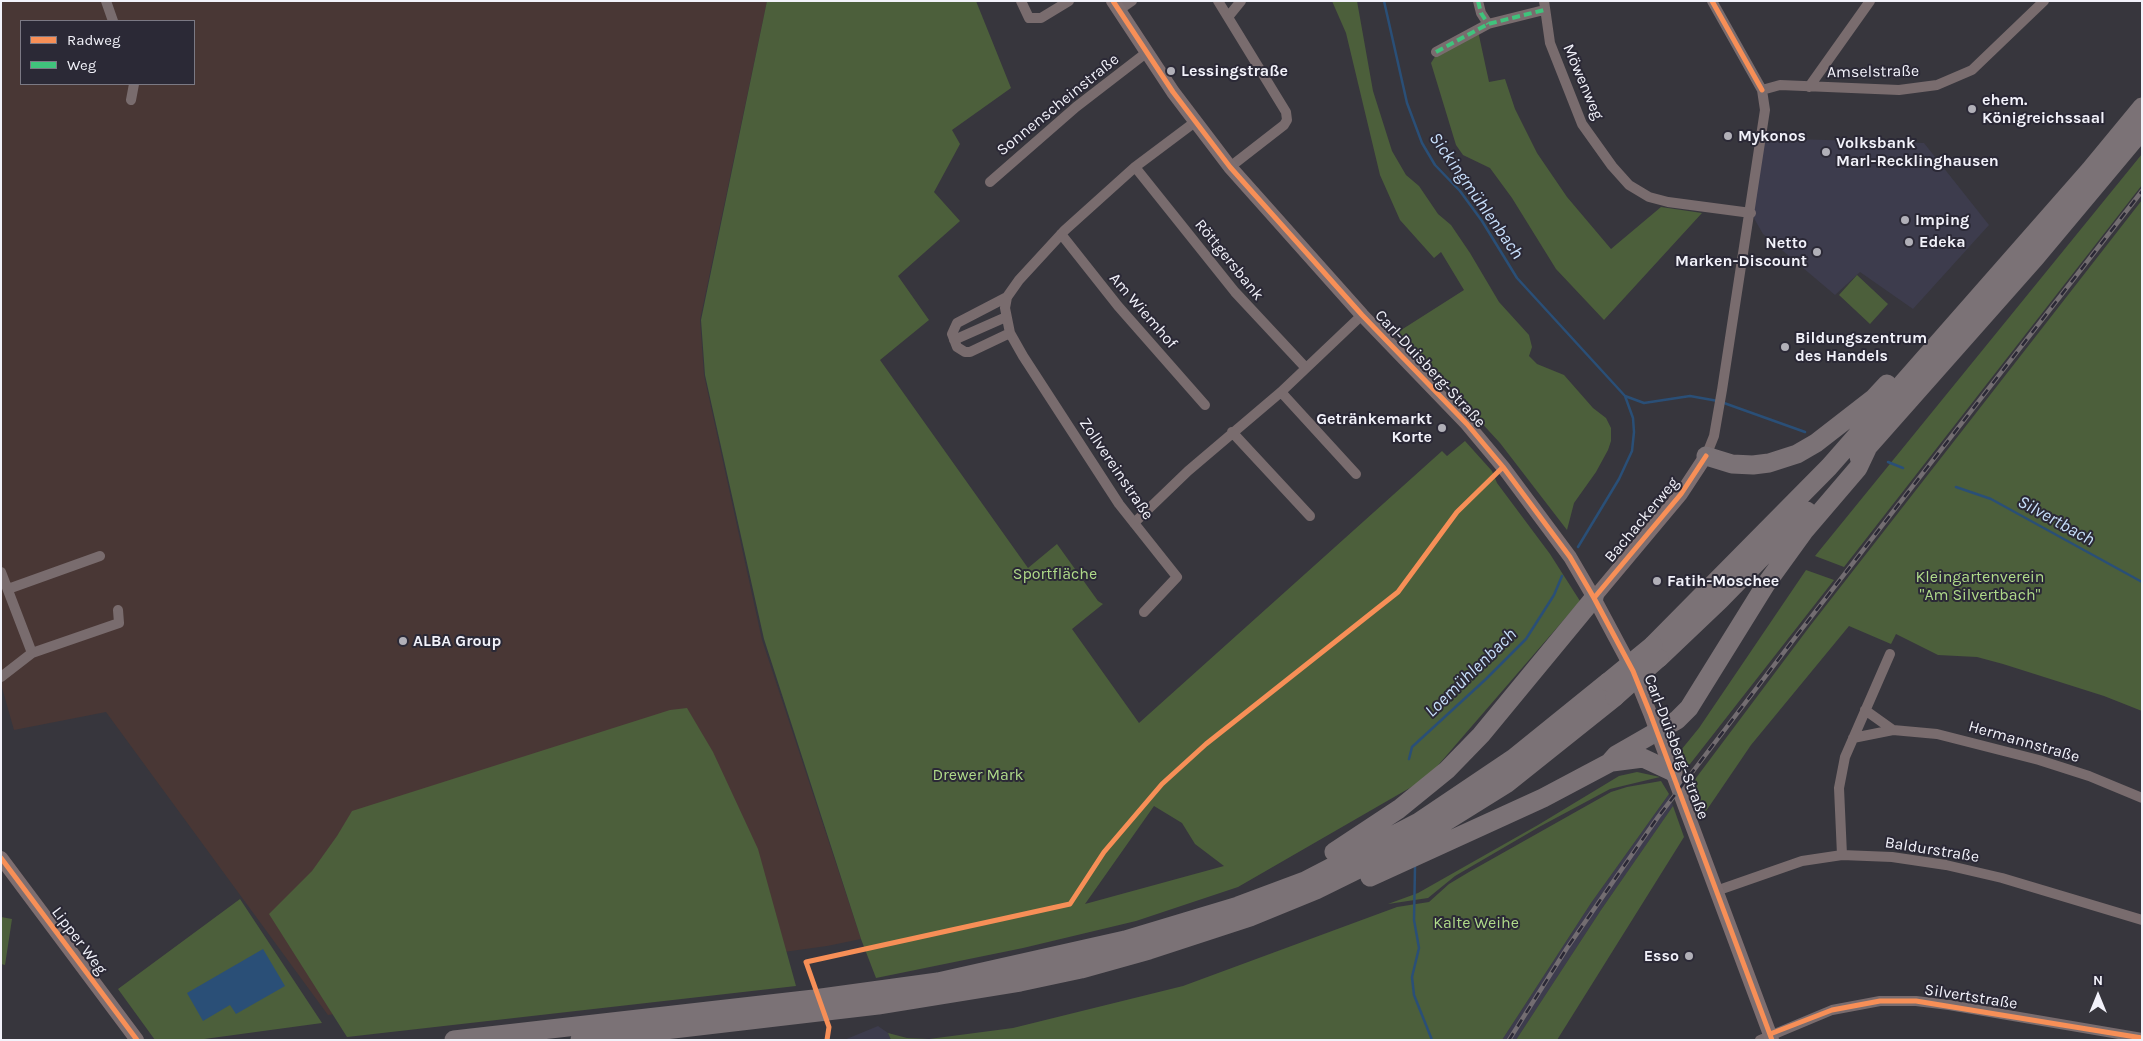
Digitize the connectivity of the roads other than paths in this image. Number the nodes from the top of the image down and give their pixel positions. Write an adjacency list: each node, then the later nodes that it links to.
1 (106, 1): 14 (street)
2 (1021, 1): 3 (street)
3 (1069, 1)
4 (1132, 1): 11 (street)
5 (1218, 1): 13 (street)
6 (1241, 1): 13 (street)
7 (1478, 1): 15 (street)
8 (1712, 1): 20 (street, Bachackerweg)
9 (1870, 1): 19 (street)
10 (2044, 1): 19 (street, Amselstraße)
11 (1116, 6): 16 (main road, Carl-Duisberg-Straße)
12 (1544, 6): 15 (street); 28 (street, Möwenweg)
13 (1228, 17): 26 (street)
14 (113, 20)
15 (1488, 24): 17 (street)
16 (1146, 52): 23 (main road, Carl-Duisberg-Straße); 27 (street, Sonnenscheinstraße)
17 (1436, 52)
18 (134, 85): 21 (street)
19 (1809, 87): 20 (street, Amselstraße)
20 (1762, 90): 28 (street, Bachackerweg)
21 (131, 100)
22 (2142, 107): 30 (highway)
23 (1195, 122): 25 (street); 26 (main road, Carl-Duisberg-Straße)
24 (2142, 130): 40 (highway)
25 (1135, 167): 29 (street); 36 (street, Röttgersbank)
26 (1230, 167): 32 (main road, Carl-Duisberg-Straße)
27 (990, 182)
28 (1751, 213): 41 (street, Bachackerweg)
29 (1060, 234): 31 (street); 38 (street, Am Wiemhof)
30 (2031, 237): 41 (highway); 51 (highway)
31 (1006, 297): 33 (street, Zollvereinstraße); 35 (street)
32 (1362, 315): 36 (street); 48 (main road, Carl-Duisberg-Straße)
33 (1006, 317): 34 (street, Zollvereinstraße); 35 (street)
34 (1010, 334): 35 (street); 44 (street, Zollvereinstraße)
35 (954, 340)
36 (1305, 367): 37 (street)
37 (1280, 392): 39 (street); 42 (street)
38 (1205, 405)
39 (1232, 432): 43 (street); 44 (street)
40 (1867, 449): 51 (highway); 58 (highway)
41 (1706, 456): 48 (main road, Bachackerweg)
42 (1356, 474)
43 (1310, 516)
44 (1134, 524): 50 (street, Zollvereinstraße)
45 (100, 556): 47 (street)
46 (1, 572): 47 (street)
47 (8, 589): 52 (street)
48 (1594, 598): 58 (main road, Carl-Duisberg-Straße); 66 (highway)
49 (118, 610): 52 (street)
50 (1144, 612)
51 (1656, 651): 55 (highway, bridge)
52 (32, 653): 54 (street)
53 (1890, 654): 56 (street)
54 (1, 677)
55 (1612, 689): 66 (highway); 68 (highway)
56 (1865, 710): 57 (street); 59 (street)
57 (1893, 730): 59 (street, Hermannstraße); 62 (street, Hermannstraße)
58 (1658, 732): 60 (highway); 61 (main road, Carl-Duisberg-Straße)
59 (1853, 738): 63 (street)
60 (1609, 763): 61 (highway); 68 (highway)
61 (1673, 772): 65 (main road, Carl-Duisberg-Straße)
62 (2142, 798)
63 (1842, 855): 65 (street, Baldurstraße); 67 (street, Baldurstraße)
64 (1, 858): 73 (main road, Lipper Weg)
65 (1716, 891): 71 (main road, Carl-Duisberg-Straße)
66 (1238, 906): 69 (highway)
67 (2142, 920)
68 (1149, 950): 69 (highway)
69 (876, 998): 70 (highway)
70 (816, 1006): 74 (highway); 75 (highway)
71 (1767, 1038): 72 (street, Silvertstraße)
72 (2142, 1038)
73 (137, 1040)
74 (454, 1040)
75 (580, 1040)

